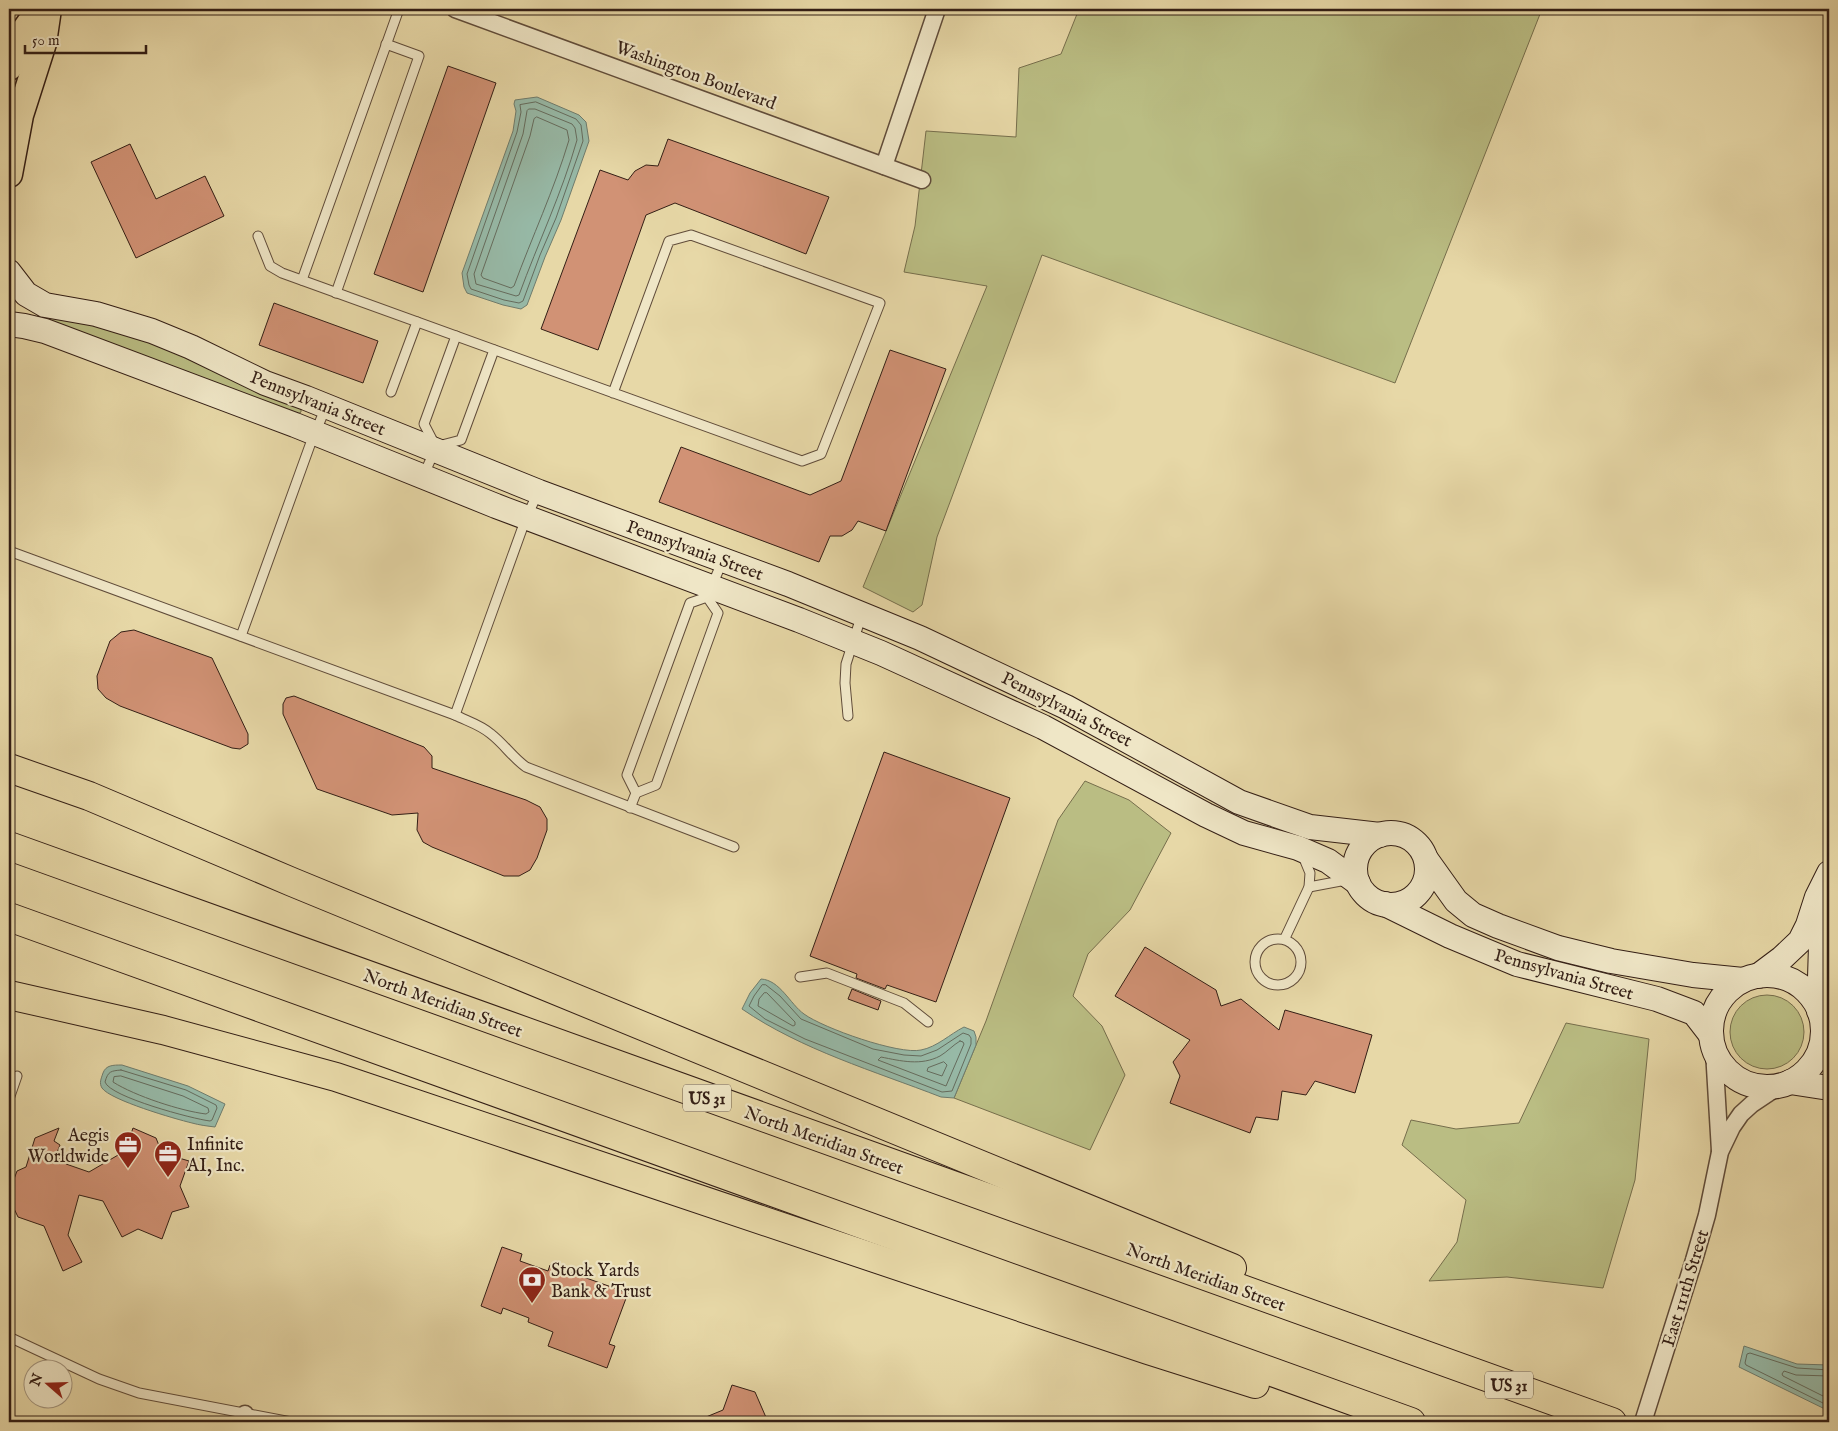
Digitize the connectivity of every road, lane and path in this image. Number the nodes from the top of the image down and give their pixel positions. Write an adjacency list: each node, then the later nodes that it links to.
1 (40, 9): 7 (main road)
2 (48, 9): 9 (main road)
3 (399, 9): 6 (lane)
4 (455, 9): 8 (street, Washington Boulevard)
5 (937, 9): 8 (street)
6 (386, 44): 13 (lane); 14 (lane)
7 (9, 67)
8 (884, 166): 10 (street, Washington Boulevard)
9 (9, 174)
10 (922, 180)
11 (258, 236): 13 (lane)
12 (9, 272): 21 (main road, Pennsylvania Street)
13 (302, 280): 14 (lane)
14 (336, 293): 15 (lane)
15 (417, 322): 17 (lane); 19 (lane)
16 (9, 324): 22 (main road, Pennsylvania Street)
17 (456, 336): 18 (lane); 23 (lane)
18 (494, 350): 20 (lane); 23 (lane)
19 (391, 392)
20 (613, 392): 20 (lane)
21 (326, 406): 22 (lane); 23 (main road, Pennsylvania Street)
22 (315, 433): 24 (main road, Pennsylvania Street); 31 (lane)
23 (435, 449): 24 (lane); 25 (main road, Pennsylvania Street)
24 (423, 477): 26 (main road, Pennsylvania Street)
25 (539, 492): 26 (lane); 28 (main road, Pennsylvania Street)
26 (526, 518): 29 (main road, Pennsylvania Street); 33 (lane)
27 (9, 551): 31 (lane)
28 (723, 560): 29 (lane); 30 (main road, Pennsylvania Street)
29 (710, 592): 32 (main road, Pennsylvania Street); 36 (lane); 36 (lane)
30 (862, 614): 32 (lane); 38 (main road, Pennsylvania Street)
31 (241, 636): 33 (lane)
32 (852, 642): 34 (lane); 41 (main road, Pennsylvania Street)
33 (455, 716): 37 (lane)
34 (848, 716)
35 (9, 768): 62 (highway)
36 (636, 793): 37 (lane)
37 (630, 808): 40 (lane)
38 (1380, 835): 42 (main road); 44 (main road)
39 (9, 846): 62 (highway, North Meridian Street / US 31)
40 (734, 847)
41 (1298, 848): 44 (main road, Pennsylvania Street); 45 (lane)
42 (1426, 859): 47 (main road); 51 (main road, Pennsylvania Street)
43 (1829, 873): 51 (main road)
44 (1356, 881): 45 (lane); 47 (main road)
45 (1309, 887): 49 (lane)
46 (1829, 897): 53 (main road)
47 (1385, 904): 55 (main road, Pennsylvania Street)
48 (9, 917): 64 (highway)
49 (1285, 938): 49 (lane)
50 (800, 977): 54 (lane)
51 (1750, 978): 53 (main road); 55 (main road)
52 (9, 995): 64 (highway)
53 (1824, 1021): 57 (main road)
54 (928, 1022)
55 (1713, 1043): 57 (main road); 60 (street, East 111th Street)
56 (17, 1076): 59 (lane)
57 (1784, 1084): 58 (main road); 60 (street, East 111th Street)
58 (1829, 1088)
59 (9, 1099)
60 (1720, 1152): 67 (street, East 111th Street)
61 (9, 1337): 63 (lane)
62 (1406, 1349): 66 (highway, North Meridian Street / US 31)
63 (243, 1418): 65 (lane)
64 (1399, 1418)
65 (291, 1422)
66 (1612, 1422)
67 (1643, 1422)

